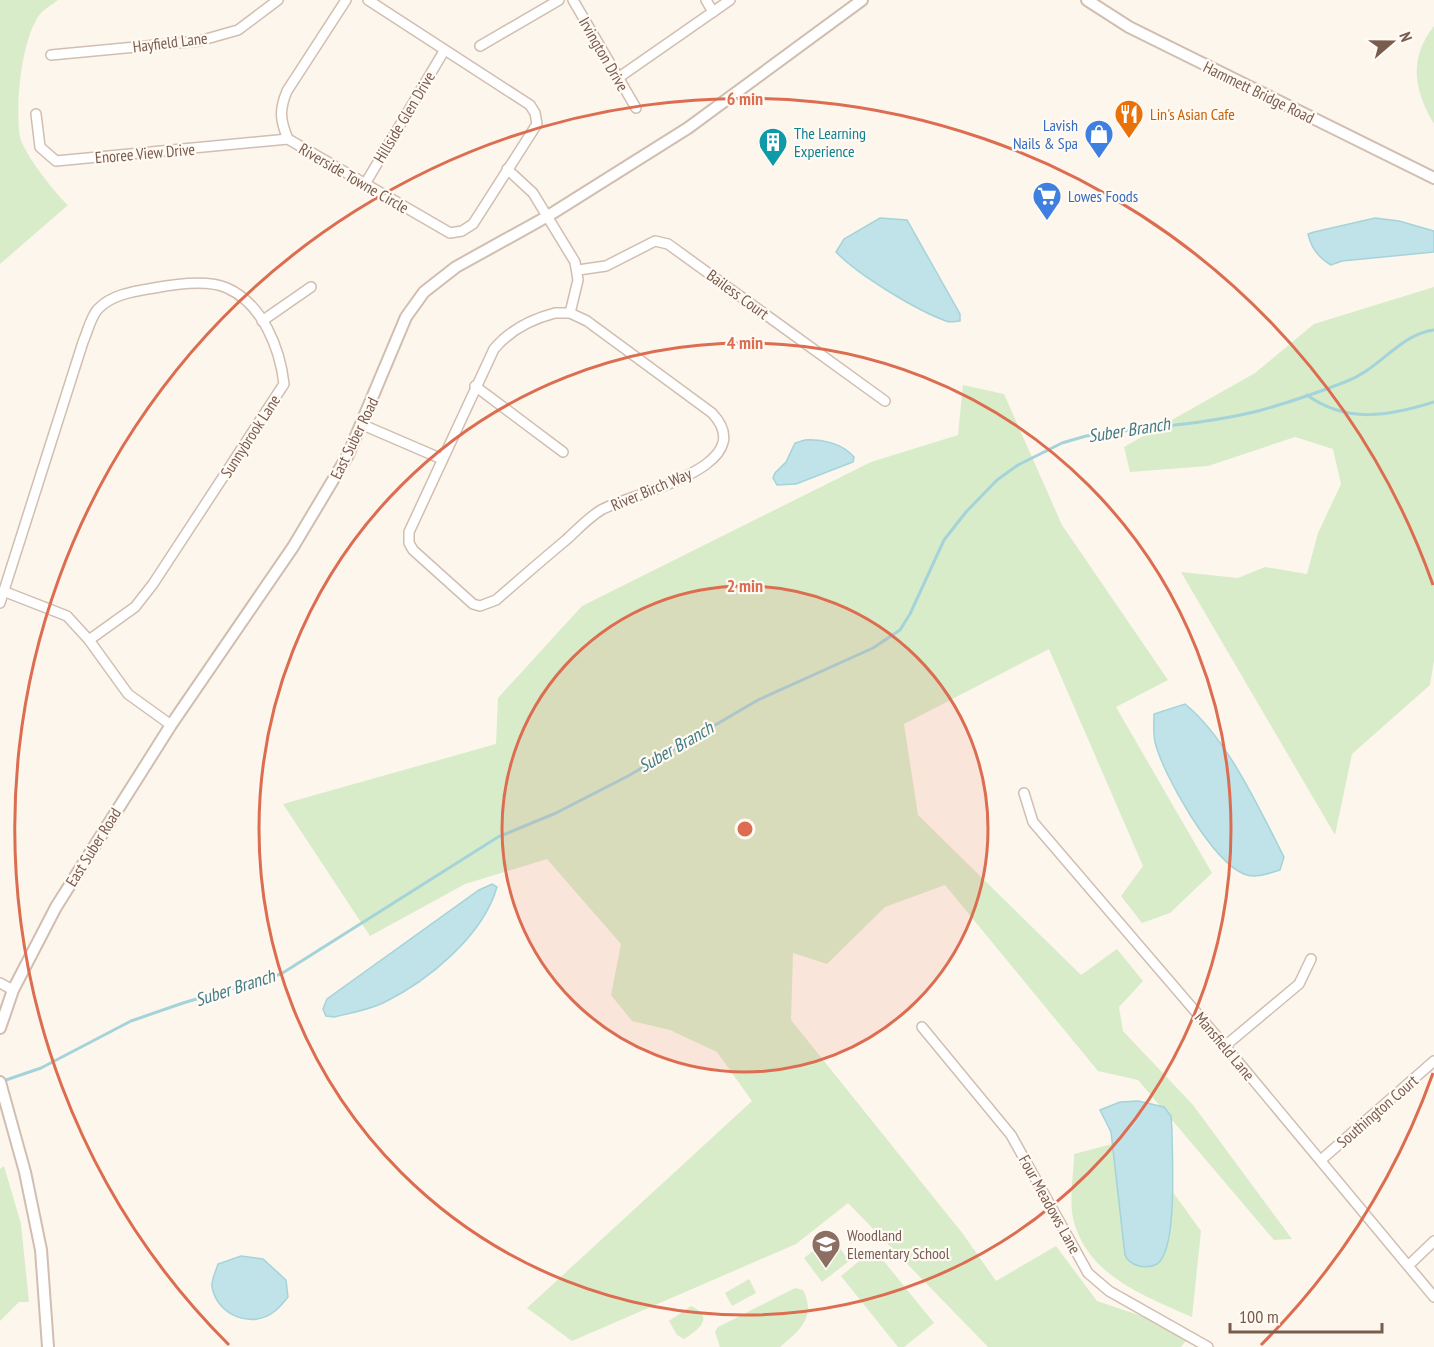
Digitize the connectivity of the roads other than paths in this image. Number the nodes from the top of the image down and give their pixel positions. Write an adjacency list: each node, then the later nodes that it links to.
1 (278, 0): 13 (street, Hayfield Lane)
2 (346, 0): 17 (street, Riverside Towne Circle)
3 (368, 0): 12 (street, Riverside Towne Circle)
4 (559, 0): 11 (street)
5 (573, 0): 14 (street, Irvington Drive)
6 (706, 0): 10 (street)
7 (729, 0): 10 (street)
8 (862, 0): 21 (street, East Suber Road)
9 (1087, 0): 19 (street, Hammett Bridge Road)
10 (713, 12): 14 (street)
11 (480, 46)
12 (444, 51): 18 (street, Riverside Towne Circle); 20 (street, Hillside Glen Drive)
13 (51, 55)
14 (618, 78): 15 (street, Irvington Drive)
15 (636, 108)
16 (36, 114): 17 (street, Enoree View Drive)
17 (288, 140): 20 (street, Riverside Towne Circle)
18 (507, 168): 20 (street, Riverside Towne Circle); 21 (street)
19 (1434, 178)
20 (364, 184)
21 (548, 216): 22 (street); 28 (street, East Suber Road)
22 (578, 270): 24 (street); 27 (street, Bailess Court)
23 (311, 287): 25 (street)
24 (570, 314): 26 (street, River Birch Way); 30 (street, River Birch Way)
25 (262, 321): 31 (street, Sunnybrook Lane); 33 (street, Sunnybrook Lane)
26 (476, 386): 29 (street); 30 (street, River Birch Way)
27 (885, 401)
28 (363, 425): 30 (street); 34 (street, East Suber Road)
29 (563, 453)
30 (442, 459)
31 (3, 591): 32 (street, Sunnybrook Lane); 33 (street)
32 (0, 603)
33 (89, 639): 34 (street)
34 (171, 725): 38 (street, East Suber Road)
35 (1024, 793): 41 (street, Mansfield Lane)
36 (1311, 959): 41 (street)
37 (0, 983): 38 (street)
38 (13, 990): 40 (street, East Suber Road)
39 (922, 1027): 49 (street, Four Meadows Lane)
40 (0, 1028)
41 (1226, 1046): 44 (street, Mansfield Lane)
42 (1434, 1061): 44 (street, Southington Court)
43 (0, 1082): 48 (street)
44 (1321, 1160): 46 (street, Mansfield Lane)
45 (1434, 1241): 46 (street)
46 (1409, 1265): 47 (street, Mansfield Lane)
47 (1434, 1297)
48 (48, 1347)
49 (1208, 1347)

